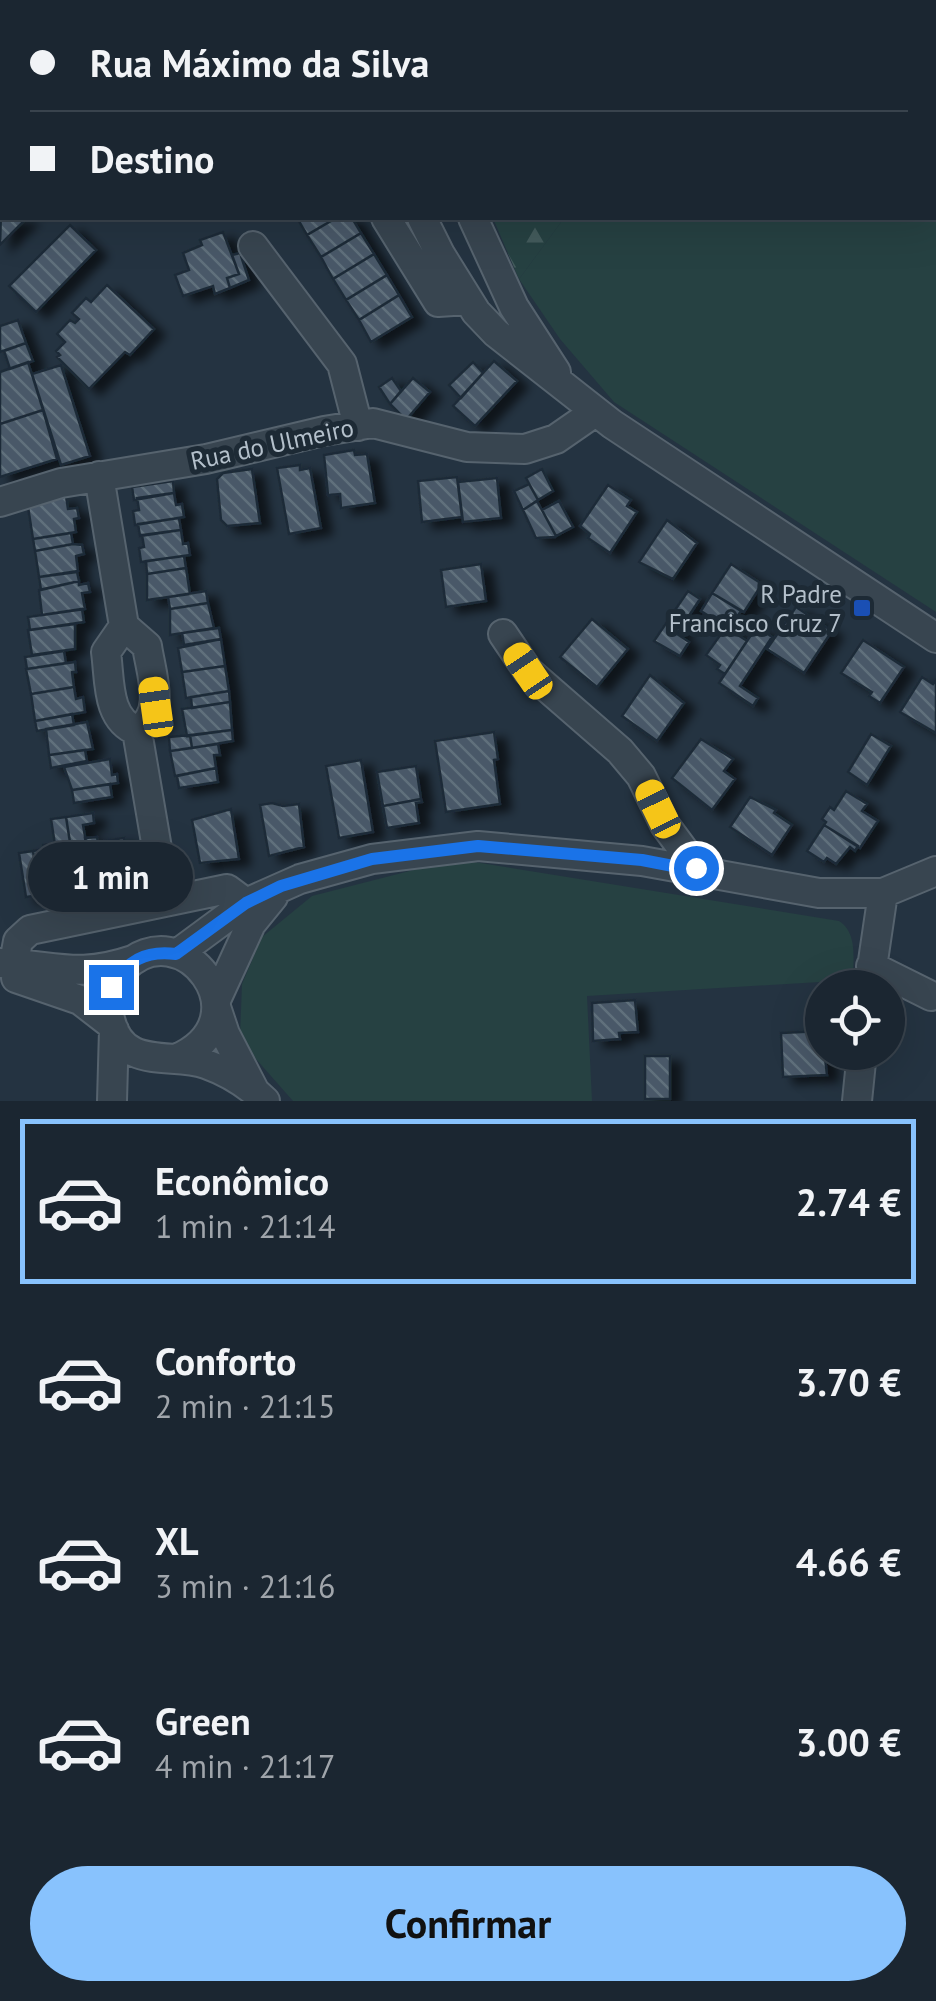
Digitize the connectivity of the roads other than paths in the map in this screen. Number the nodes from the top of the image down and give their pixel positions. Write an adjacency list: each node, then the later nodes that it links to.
1 (387, 220): 5 (street)
2 (423, 220): 5 (street)
3 (474, 220): 6 (street)
4 (254, 246): 8 (street)
5 (468, 300): 6 (street)
6 (559, 383): 7 (street)
7 (604, 418): 8 (street, Rua do Ulmeiro); 13 (street)
8 (358, 426): 9 (street, Rua do Ulmeiro)
9 (100, 476): 10 (street, Rua do Ulmeiro); 11 (street)
10 (0, 502)
11 (124, 626): 14 (street); 14 (street)
12 (503, 634): 15 (street)
13 (936, 638)
14 (137, 731): 21 (street)
15 (665, 825): 16 (street); 17 (street)
16 (642, 860): 17 (street); 19 (street)
17 (699, 871): 20 (street)
18 (936, 871): 20 (street)
19 (281, 886): 22 (street); 29 (street)
20 (882, 893): 26 (street)
21 (166, 901): 22 (street); 25 (street)
22 (246, 903): 23 (street)
23 (176, 954): 24 (street); 29 (street)
24 (134, 959): 25 (street); 30 (street)
25 (5, 967): 30 (street)
26 (871, 970)
27 (905, 988): 28 (street)
28 (930, 996)
29 (217, 1005): 31 (street); 33 (street)
30 (112, 1027): 31 (street); 34 (street)
31 (167, 1059): 33 (street); 34 (street)
32 (860, 1070): 35 (street)
33 (260, 1096)
34 (114, 1101)
35 (857, 1101)

